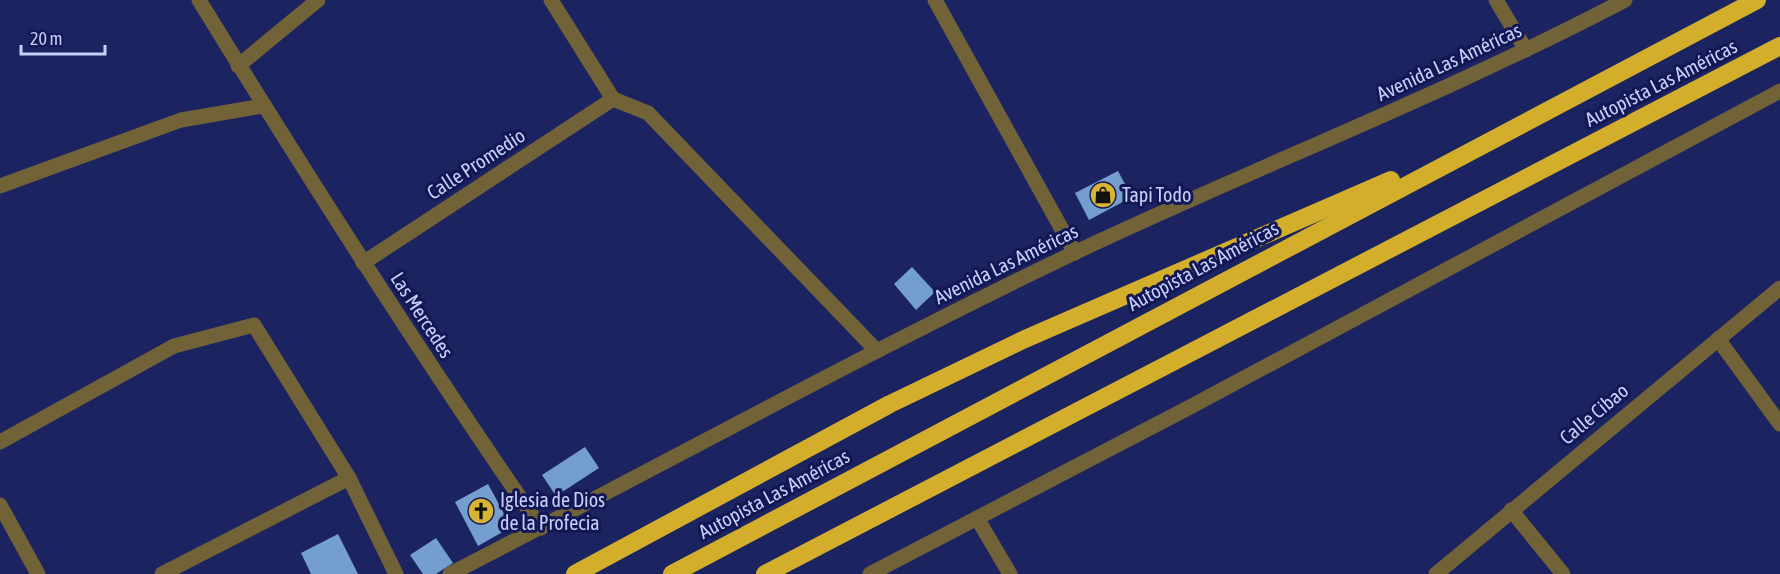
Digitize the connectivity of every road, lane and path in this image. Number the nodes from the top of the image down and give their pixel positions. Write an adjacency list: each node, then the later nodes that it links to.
1 (199, 0): 10 (street, Las Mercedes)
2 (318, 0): 10 (street)
3 (551, 0): 12 (street)
4 (935, 0): 16 (street)
5 (1496, 0): 9 (street)
6 (1625, 0): 9 (street, Avenida Las Américas)
7 (1757, 0): 14 (highway, Autopista Las Américas)
8 (1780, 46): 34 (highway, Autopista Las Américas)
9 (1526, 50): 16 (street, Avenida Las Américas)
10 (238, 66): 13 (street, Las Mercedes)
11 (1780, 91): 26 (street)
12 (613, 99): 17 (street, Calle Promedio); 20 (street)
13 (262, 106): 15 (street); 17 (street, Las Mercedes)
14 (1517, 125): 32 (highway); 33 (highway, Autopista Las Américas)
15 (0, 186)
16 (1075, 253): 20 (street, Avenida Las Américas)
17 (363, 263): 27 (street, Las Mercedes)
18 (1780, 288): 19 (street, Calle Cibao)
19 (1718, 339): 21 (street); 25 (street, Calle Cibao)
20 (877, 351): 27 (street, Avenida Las Américas)
21 (1780, 424)
22 (0, 442): 23 (street)
23 (349, 478): 29 (street); 30 (street)
24 (0, 505): 28 (street)
25 (1511, 510): 37 (street, Calle Cibao); 38 (street)
26 (978, 518): 35 (street); 36 (street)
27 (541, 528): 31 (street, Avenida Las Américas)
28 (38, 574)
29 (162, 574)
30 (396, 574)
31 (450, 574)
32 (575, 574)
33 (672, 574)
34 (765, 574)
35 (870, 574)
36 (1010, 574)
37 (1436, 574)
38 (1563, 574)

